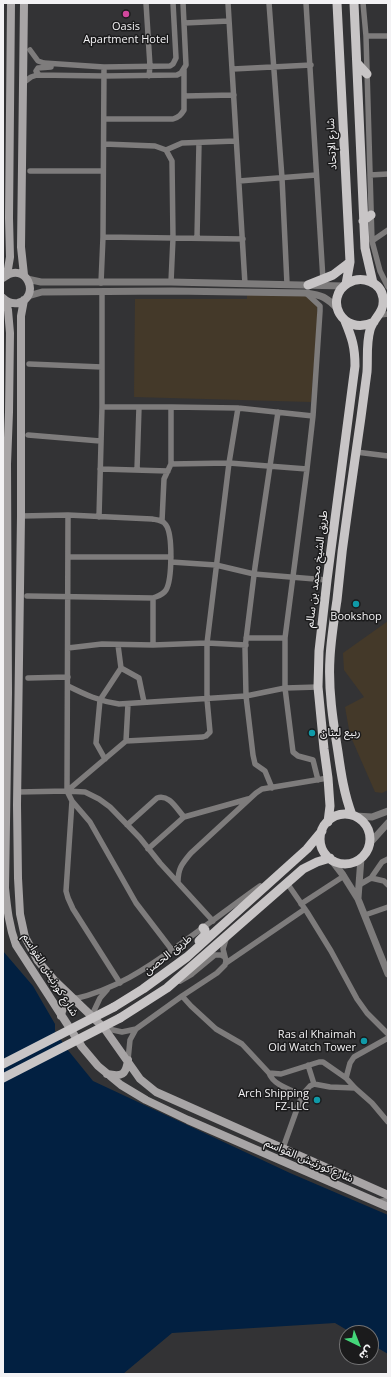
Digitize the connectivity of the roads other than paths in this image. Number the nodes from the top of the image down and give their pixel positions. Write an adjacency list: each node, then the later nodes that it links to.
1 (11, 3): 53 (main road)
2 (24, 3): 29 (main road)
3 (146, 3): 20 (street)
4 (173, 3): 20 (street)
5 (183, 3): 13 (street)
6 (228, 3): 12 (street)
7 (269, 3): 22 (street)
8 (306, 3): 19 (street)
9 (337, 3): 52 (main road, شارع الإتحاد)
10 (354, 3): 17 (main road)
11 (363, 3): 14 (street)
12 (229, 21): 13 (street); 24 (street)
13 (184, 23): 23 (street)
14 (366, 36): 15 (street); 25 (street)
15 (388, 36)
16 (30, 50): 18 (street)
17 (357, 63): 25 (main road); 45 (main road)
18 (61, 64): 21 (street); 26 (street)
19 (311, 65): 22 (street); 40 (street)
20 (150, 66): 21 (street); 28 (street)
21 (104, 67): 27 (street)
22 (274, 67): 24 (street); 42 (street)
23 (184, 69): 28 (street); 31 (street)
24 (233, 69): 30 (street)
25 (367, 74): 41 (street)
26 (39, 75): 27 (street); 29 (street)
27 (104, 76): 28 (street); 32 (street)
28 (150, 76)
29 (23, 83): 54 (main road)
30 (234, 95): 31 (street); 33 (street)
31 (185, 96): 32 (street)
32 (104, 119): 35 (street)
33 (236, 141): 34 (street); 43 (street)
34 (199, 142): 36 (street); 49 (street)
35 (104, 144): 36 (street); 38 (street)
36 (166, 150): 48 (street)
37 (30, 171): 38 (street)
38 (104, 171): 47 (street)
39 (388, 174): 41 (street)
40 (316, 175): 42 (street); 55 (street)
41 (370, 175): 44 (street)
42 (282, 178): 43 (street); 60 (street)
43 (239, 181): 50 (street)
44 (371, 215): 45 (main road); 51 (street)
45 (363, 221): 58 (main road)
46 (388, 230): 51 (street)
47 (103, 236): 48 (street); 57 (street)
48 (173, 238): 49 (street); 56 (street)
49 (197, 238): 50 (street)
50 (243, 239): 59 (street)
51 (372, 241): 62 (street)
52 (350, 262): 55 (main road); 61 (main road, شارع الإتحاد)
53 (5, 276): 54 (main road)
54 (26, 277): 57 (street); 66 (main road, شارع كورنيش القواسم)
55 (323, 280): 63 (main road)
56 (171, 282): 57 (street); 59 (street)
57 (101, 283)
58 (373, 283): 61 (main road); 67 (main road)
59 (245, 284): 60 (street)
60 (287, 284): 63 (street)
61 (345, 285): 63 (street); 68 (main road)
62 (388, 288)
63 (307, 289): 64 (street); 68 (street); 78 (street)
64 (102, 292): 66 (street); 72 (street)
65 (4, 298): 66 (main road); 169 (main road, شارع كورنيش القواسم)
66 (26, 298): 91 (main road, شارع كورنيش القواسم)
67 (386, 298): 69 (main road)
68 (338, 309): 70 (main road)
69 (380, 317): 70 (main road); 81 (main road, طريق الشيخ محمد بن سالم)
70 (345, 320): 99 (main road, طريق الشيخ محمد بن سالم)
71 (29, 364): 72 (street)
72 (102, 367): 74 (street)
73 (171, 406): 75 (street); 76 (street); 84 (street)
74 (102, 407): 75 (street); 80 (street)
75 (139, 407): 88 (street)
76 (238, 408): 77 (street); 83 (street)
77 (278, 412): 78 (street); 85 (street)
78 (313, 416): 87 (street)
79 (28, 435): 80 (street)
80 (100, 440): 86 (street)
81 (356, 452): 82 (street); 132 (main road, طريق الشيخ محمد بن سالم)
82 (388, 456)
83 (229, 463): 84 (street); 85 (street); 96 (street)
84 (171, 464): 89 (street)
85 (270, 467): 87 (street); 97 (street)
86 (100, 469): 88 (street); 92 (street)
87 (307, 469): 98 (street)
88 (137, 470): 89 (street)
89 (168, 471): 93 (street)
90 (68, 515): 91 (street); 92 (street); 94 (street)
91 (21, 516): 127 (main road, شارع كورنيش القواسم)
92 (99, 517): 93 (street)
93 (162, 521): 95 (street)
94 (68, 558): 95 (street); 101 (street)
95 (171, 560): 96 (street); 102 (street)
96 (216, 565): 97 (street); 105 (street)
97 (254, 574): 98 (street); 103 (street)
98 (294, 576): 99 (street); 104 (street)
99 (327, 580): 114 (main road, طريق الشيخ محمد بن سالم)
100 (27, 596): 101 (street)
101 (69, 597): 102 (street); 109 (street)
102 (153, 598): 107 (street)
103 (246, 638): 104 (street); 108 (street)
104 (285, 638): 115 (street)
105 (207, 643): 107 (street); 108 (street); 117 (street)
106 (118, 645): 107 (street); 109 (street); 110 (street)
107 (153, 645)
108 (246, 645): 116 (street)
109 (68, 648): 111 (street)
110 (121, 668): 118 (street); 119 (street)
111 (68, 677): 112 (street); 113 (street)
112 (28, 678)
113 (68, 686): 118 (street); 126 (street)
114 (318, 687): 115 (street); 123 (main road, طريق الشيخ محمد بن سالم)
115 (285, 688): 116 (street); 124 (street)
116 (246, 696): 117 (street); 125 (street)
117 (207, 699): 119 (street); 121 (street)
118 (100, 700): 120 (street); 122 (street)
119 (144, 702): 120 (street)
120 (128, 704): 121 (street)
121 (126, 741): 122 (street)
122 (105, 759): 126 (street)
123 (328, 778): 124 (street); 134 (main road, طريق الشيخ محمد بن سالم)
124 (318, 780): 125 (street)
125 (272, 788): 128 (street)
126 (67, 791): 127 (street); 129 (street); 137 (street)
127 (18, 792): 131 (main road, شارع كورنيش القواسم)
128 (250, 799): 133 (street); 147 (street)
129 (72, 801): 159 (street); 162 (street)
130 (388, 811): 132 (street)
131 (18, 816): 136 (main road); 166 (main road, شارع كورنيش القواسم)
132 (354, 816): 134 (main road); 139 (main road)
133 (184, 817): 137 (street); 140 (street)
134 (328, 822): 138 (main road)
135 (388, 823): 139 (street)
136 (25, 824)
137 (127, 825): 140 (street)
138 (322, 831): 141 (main road); 144 (main road, طريق الحصن)
139 (370, 843): 142 (main road)
140 (148, 849): 147 (street)
141 (330, 858): 142 (main road); 145 (street); 148 (main road, طريق الحصن)
142 (361, 858): 149 (street)
143 (388, 858): 146 (street)
144 (286, 867): 156 (street); 167 (main road, طريق الحصن)
145 (344, 876): 151 (street); 152 (street)
146 (371, 878): 149 (street); 150 (street)
147 (178, 882): 156 (street)
148 (287, 883): 152 (street); 158 (main road, طريق الحصن)
149 (359, 885): 151 (street)
150 (388, 885)
151 (358, 898): 155 (street)
152 (301, 904): 154 (street)
153 (388, 907): 155 (street)
154 (305, 909): 160 (street); 172 (street)
155 (365, 916): 161 (street)
156 (213, 921): 157 (street)
157 (203, 928): 159 (street); 167 (main road)
158 (227, 936): 160 (street); 163 (main road, طريق الحصن)
159 (172, 950): 162 (street)
160 (225, 960): 163 (street); 165 (street)
161 (388, 974)
162 (120, 983): 164 (street)
163 (168, 988): 179 (main road, طريق الحصن, bridge)
164 (107, 989): 166 (street); 168 (street)
165 (182, 996): 171 (street); 177 (street)
166 (74, 1000): 168 (main road, شارع كورنيش القواسم); 169 (main road)
167 (114, 1007): 175 (main road, طريق الحصن, bridge)
168 (92, 1015): 170 (main road, شارع كورنيش القواسم)
169 (62, 1016): 178 (main road, شارع كورنيش القواسم)
170 (104, 1028): 171 (street); 174 (main road, شارع كورنيش القواسم)
171 (136, 1030): 174 (street)
172 (388, 1034)
173 (388, 1038): 180 (street)
174 (128, 1060): 178 (main road); 185 (main road, شارع كورنيش القواسم)
175 (3, 1064)
176 (308, 1066): 177 (street); 180 (street); 181 (street)
177 (269, 1073): 183 (street)
178 (106, 1074): 190 (main road, شارع كورنيش القواسم)
179 (3, 1078)
180 (346, 1078): 182 (street)
181 (314, 1084): 182 (street); 183 (street)
182 (355, 1088): 184 (street)
183 (302, 1095): 185 (street)
184 (388, 1122)
185 (283, 1148): 186 (main road, شارع كورنيش القواسم)
186 (378, 1190): 187 (street); 188 (main road, شارع كورنيش القواسم)
187 (388, 1191)
188 (388, 1195)
189 (388, 1200): 190 (street)
190 (377, 1202): 191 (main road, شارع كورنيش القواسم)
191 (388, 1207)

